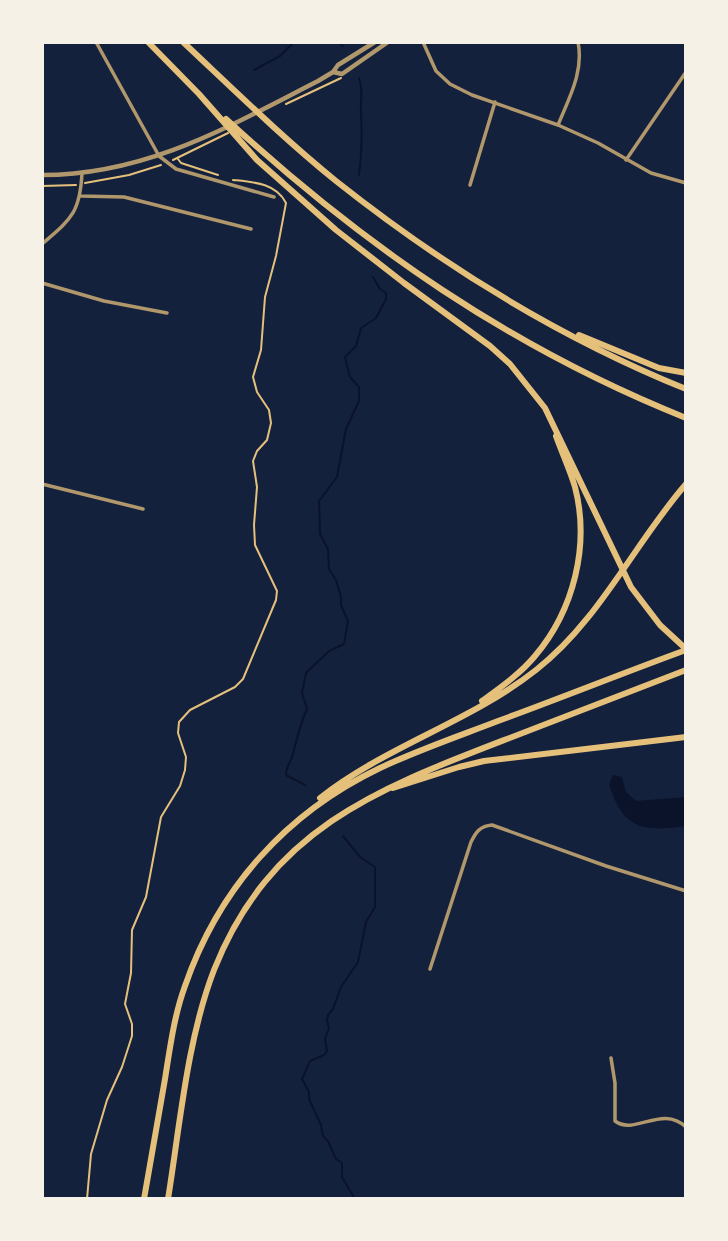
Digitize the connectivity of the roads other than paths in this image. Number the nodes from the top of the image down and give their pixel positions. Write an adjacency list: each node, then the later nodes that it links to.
1 (96, 42): 13 (street)
2 (183, 42): 25 (highway)
3 (375, 42): 8 (street)
4 (388, 42): 8 (street)
5 (424, 42): 11 (street)
6 (578, 42): 12 (street)
7 (149, 43): 10 (highway)
8 (333, 72): 13 (street)
9 (686, 72): 14 (street)
10 (199, 94): 28 (highway); 29 (highway)
11 (495, 102): 12 (street); 18 (street)
12 (558, 125): 14 (street)
13 (159, 156): 15 (street); 20 (street)
14 (626, 160): 17 (street)
15 (82, 173): 16 (street); 19 (street)
16 (42, 175)
17 (686, 183)
18 (470, 186)
19 (81, 196): 21 (street); 22 (street)
20 (274, 197)
21 (251, 229)
22 (42, 244)
23 (42, 283): 24 (street)
24 (167, 313)
25 (544, 320): 26 (highway); 27 (highway)
26 (686, 373)
27 (686, 389)
28 (545, 408): 33 (highway); 35 (highway)
29 (686, 418)
30 (42, 484): 32 (street)
31 (686, 484): 35 (highway)
32 (143, 509)
33 (686, 650): 38 (highway)
34 (686, 670): 37 (highway)
35 (456, 719): 38 (highway)
36 (686, 737): 37 (highway)
37 (378, 793): 44 (highway)
38 (289, 826): 43 (highway)
39 (686, 891): 40 (street)
40 (430, 969)
41 (611, 1058): 42 (street)
42 (686, 1127)
43 (145, 1199)
44 (167, 1199)

